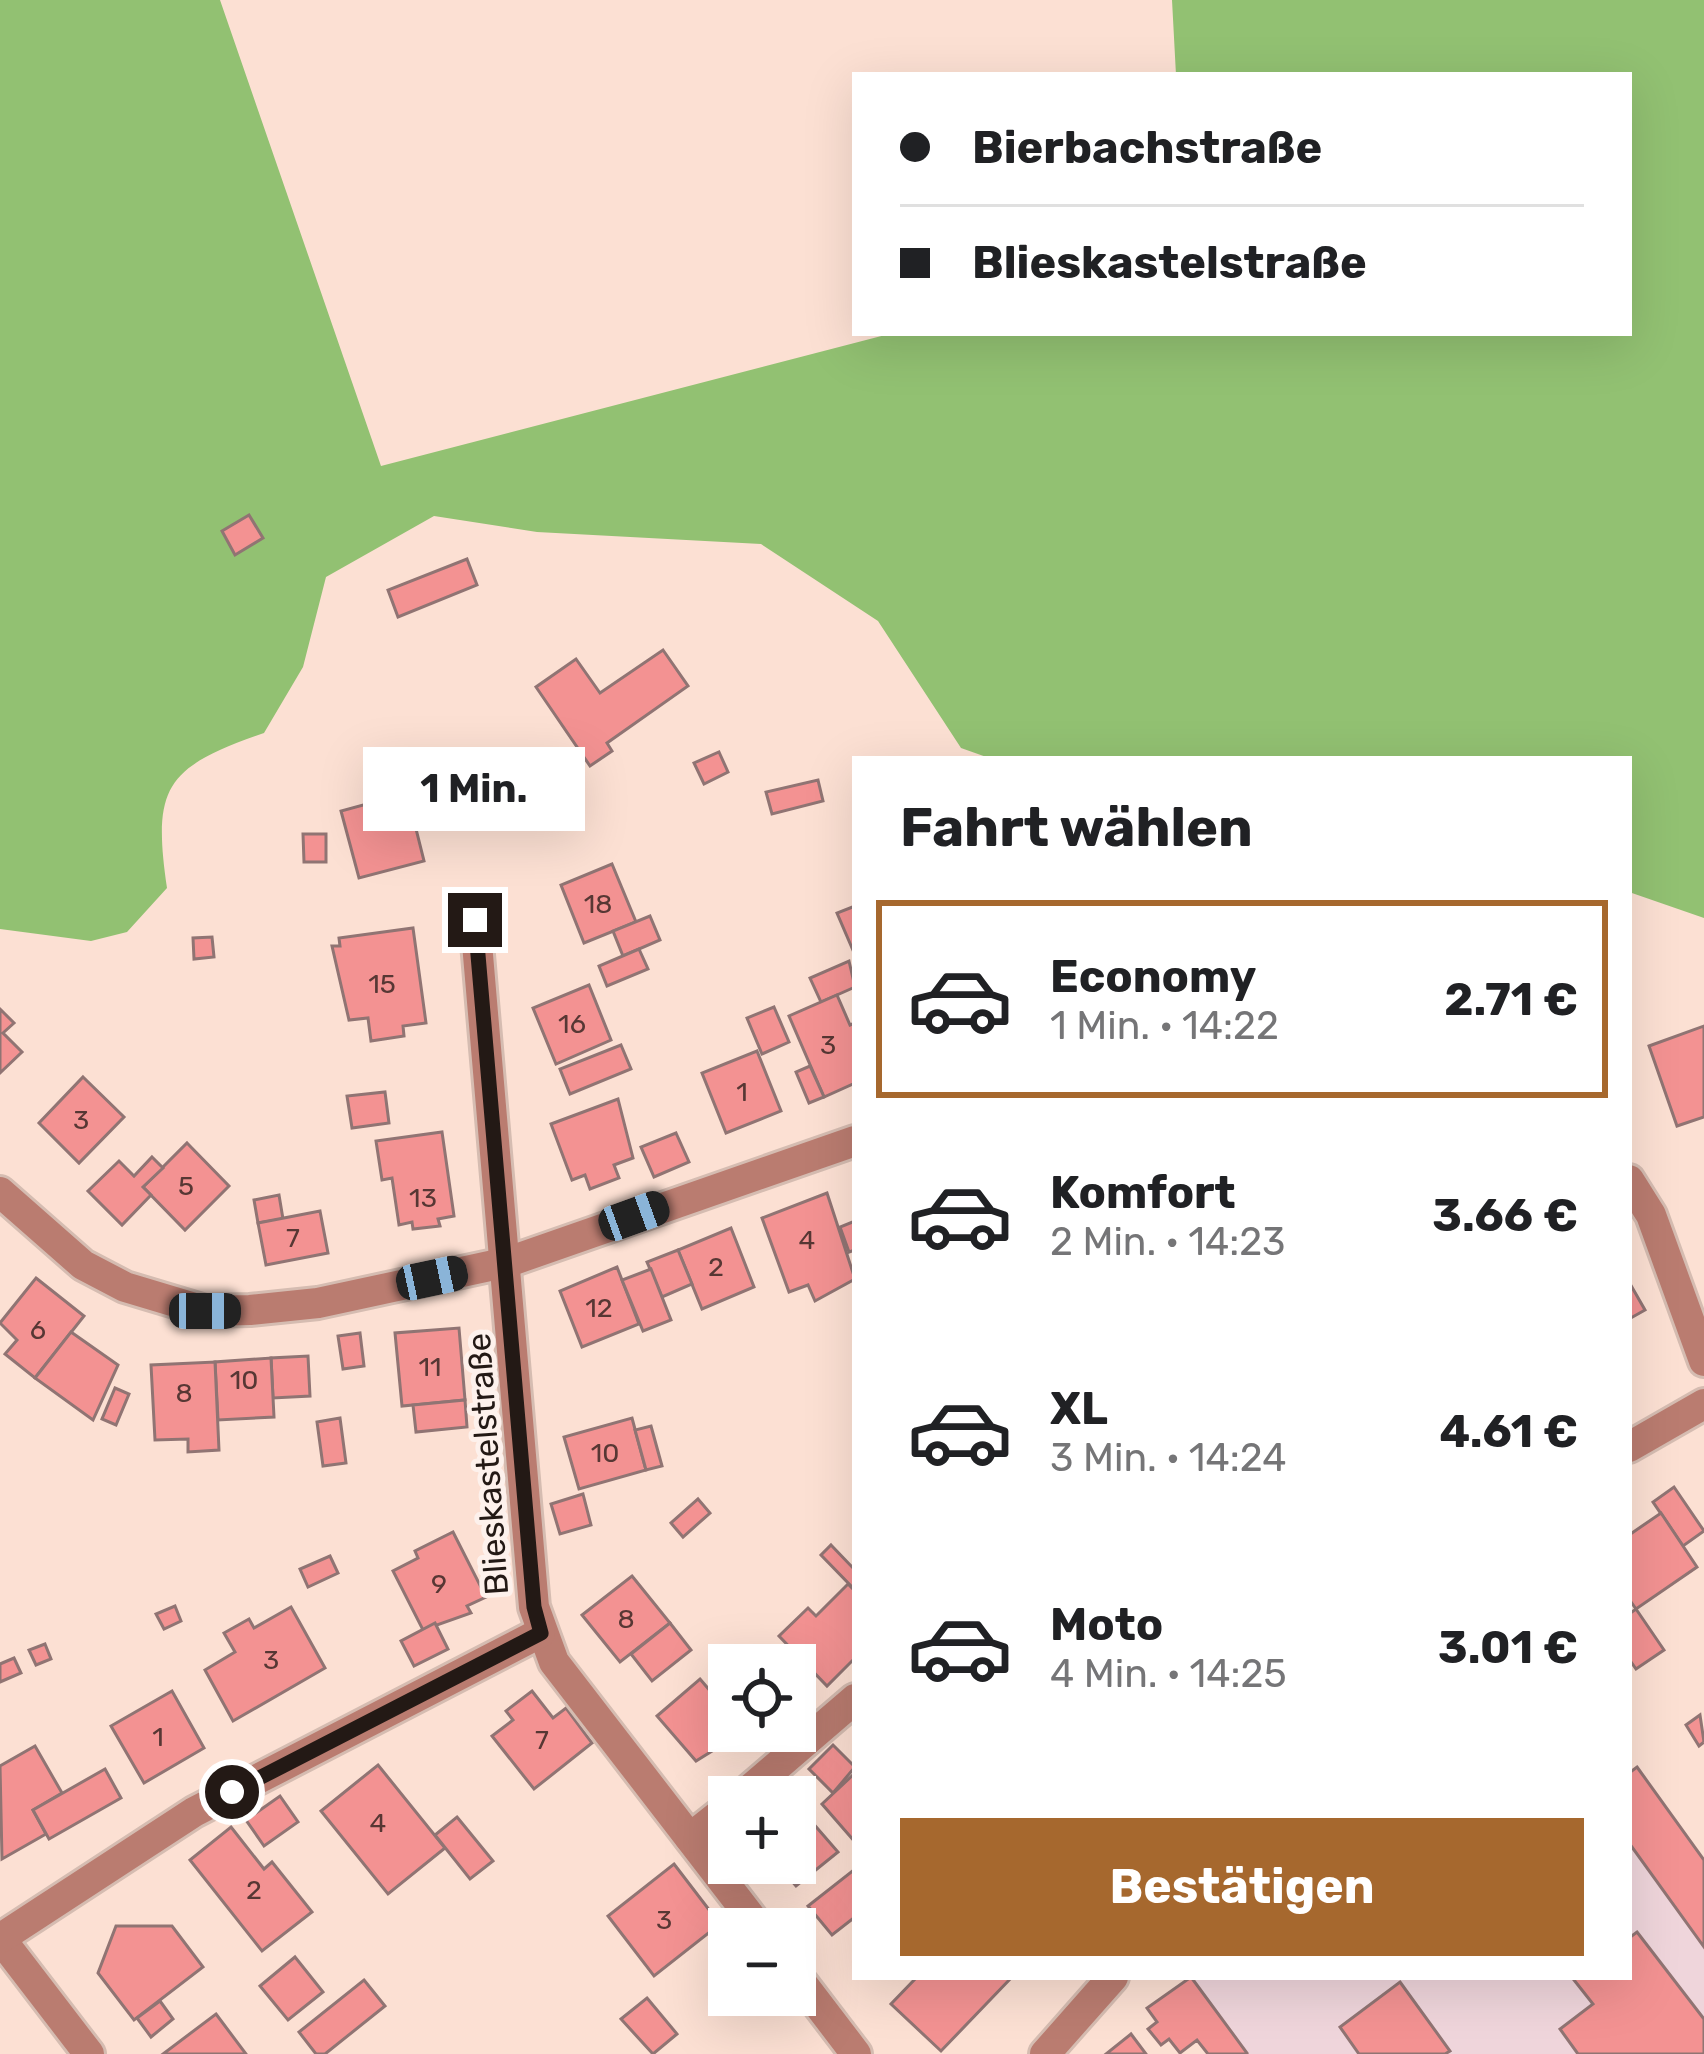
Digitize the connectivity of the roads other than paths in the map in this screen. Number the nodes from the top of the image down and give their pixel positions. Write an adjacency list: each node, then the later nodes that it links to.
1 (475, 920): 5 (street, Blieskastelstraße)
2 (852, 1143): 5 (street)
3 (1632, 1185): 6 (street)
4 (0, 1192): 5 (street)
5 (508, 1262): 9 (street, Blieskastelstraße)
6 (1704, 1360)
7 (1704, 1404): 8 (street)
8 (1632, 1445)
9 (541, 1633): 13 (street, Blieskastelstraße); 15 (street)
10 (852, 1702): 11 (street)
11 (765, 1776)
12 (708, 1824): 13 (street)
13 (690, 1838): 14 (street, Blieskastelstraße)
14 (744, 1908)
15 (0, 1938): 18 (street)
16 (1110, 1980): 20 (street)
17 (816, 2002): 19 (street)
18 (89, 2054)
19 (856, 2054)
20 (1046, 2054)

